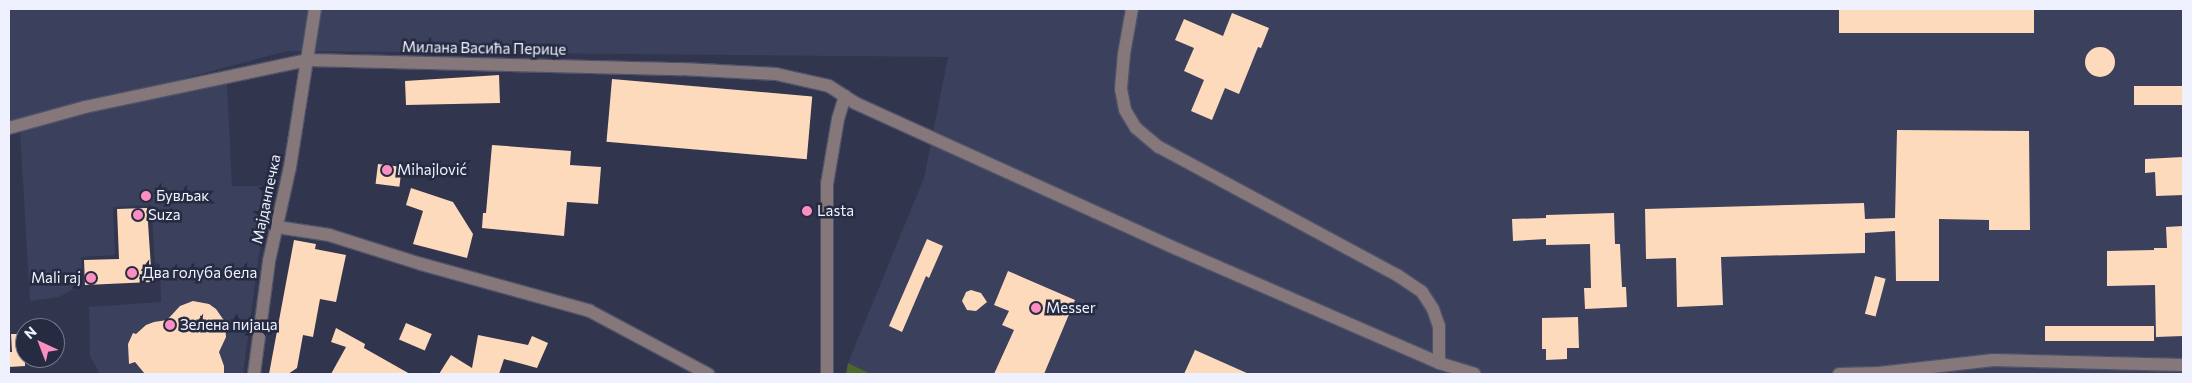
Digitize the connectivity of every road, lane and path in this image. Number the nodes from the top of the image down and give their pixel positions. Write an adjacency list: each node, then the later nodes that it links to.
1 (314, 9): 3 (street, Мајданпечка)
2 (1132, 9): 7 (street)
3 (308, 60): 4 (street, Милана Васића Перице); 5 (street, Милана Васића Перице); 6 (street, Мајданпечка)
4 (845, 96): 7 (street, Милана Васића Перице); 11 (street)
5 (9, 128)
6 (277, 227): 9 (street, Мајданпечка); 10 (street)
7 (1439, 363): 12 (street, Милана Васића Перице)
8 (2183, 365): 13 (street)
9 (254, 374)
10 (708, 374)
11 (827, 374)
12 (1474, 374)
13 (1838, 374)

